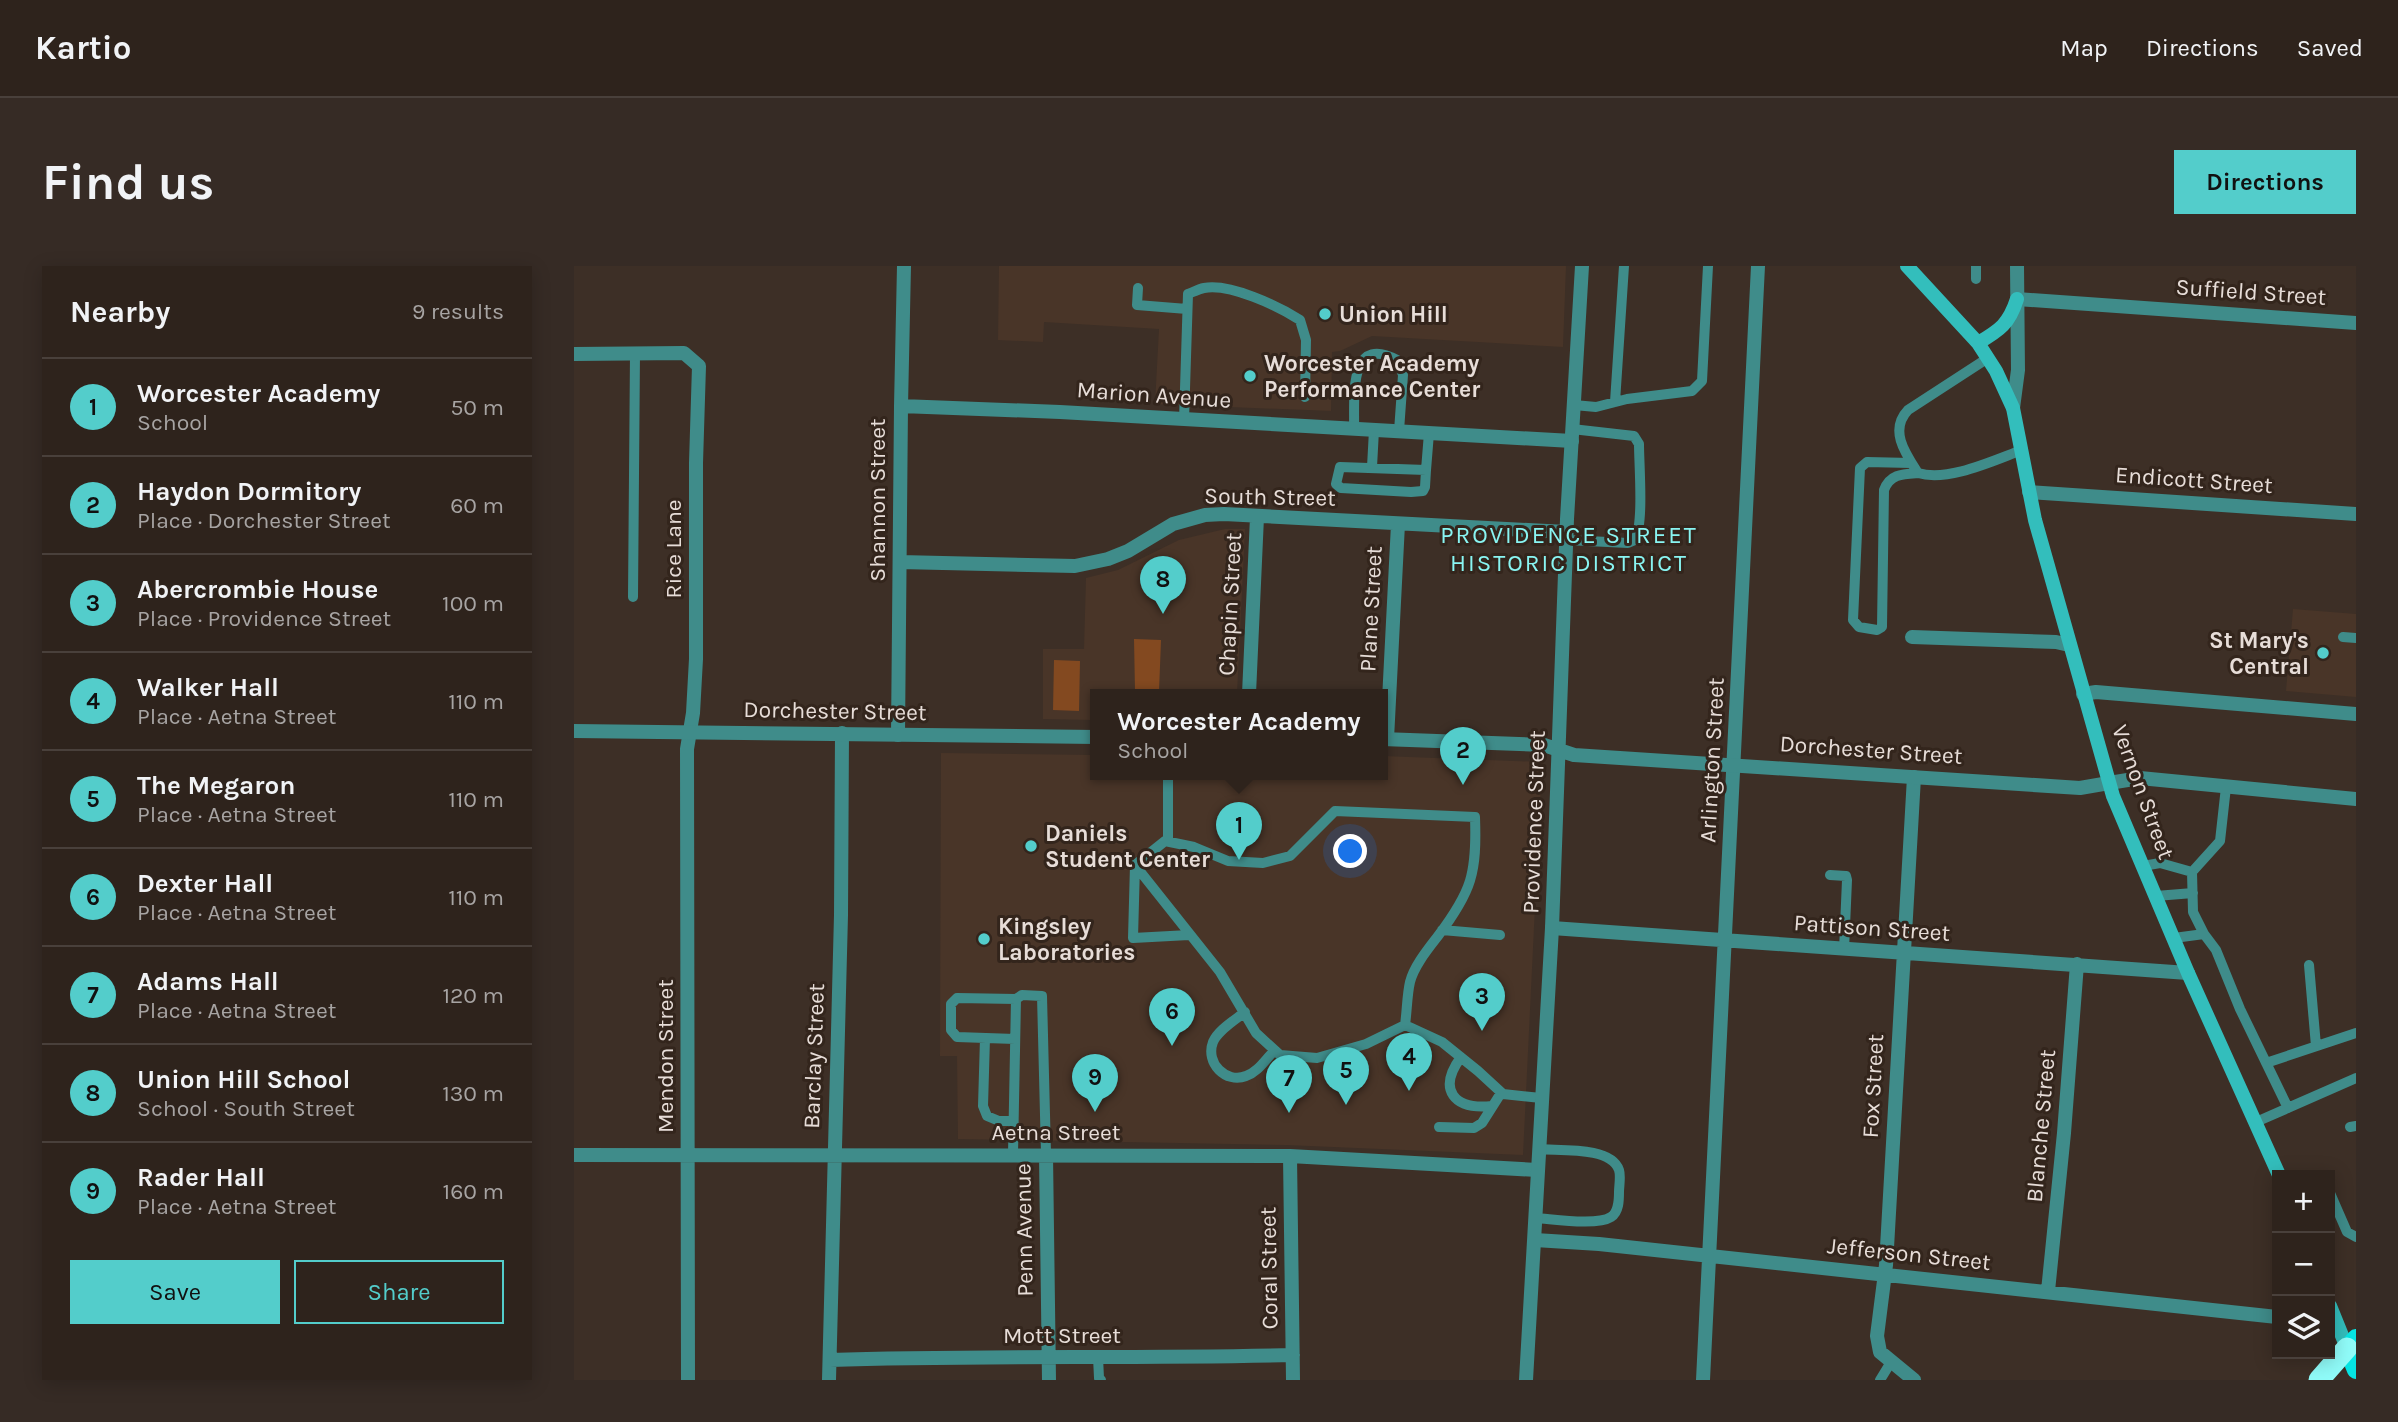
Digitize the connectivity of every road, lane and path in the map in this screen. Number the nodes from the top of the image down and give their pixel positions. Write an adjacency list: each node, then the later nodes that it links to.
1 (904, 266): 21 (street, Shannon Street)
2 (1582, 266): 20 (street, Providence Street)
3 (1623, 266): 19 (lane)
4 (1707, 266): 19 (lane)
5 (1758, 266): 56 (street, Arlington Street)
6 (1907, 266): 14 (main road, Vernon Street)
7 (1976, 266): 9 (lane)
8 (2017, 266): 11 (street)
9 (1976, 279)
10 (1138, 288): 12 (lane)
11 (2017, 299): 13 (street, Suffield Street); 14 (main road); 22 (street)
12 (1187, 309): 18 (lane); 23 (lane)
13 (2356, 323)
14 (1978, 343): 17 (main road, Vernon Street)
15 (635, 353): 16 (street); 40 (lane); 50 (street, Rice Lane)
16 (574, 354)
17 (1988, 358): 22 (main road, Vernon Street); 30 (lane)
18 (1305, 397)
19 (1615, 402): 20 (lane)
20 (1574, 405): 28 (street, Providence Street)
21 (901, 406): 23 (street, Marion Avenue); 39 (street, Shannon Street)
22 (2013, 408): 29 (main road, Vernon Street)
23 (1184, 420): 24 (street, Marion Avenue)
24 (1354, 429): 25 (street, Marion Avenue); 26 (lane)
25 (1374, 430): 26 (street, Marion Avenue); 31 (lane)
26 (1399, 431): 27 (street, Marion Avenue)
27 (1429, 432): 28 (street, Marion Avenue); 32 (lane)
28 (1572, 435): 38 (street, Providence Street); 38 (lane)
29 (2022, 450): 33 (lane); 34 (main road, Vernon Street)
30 (1911, 463): 33 (lane); 33 (lane)
31 (1372, 467): 32 (lane); 32 (lane)
32 (1426, 470)
33 (1918, 473)
34 (2029, 492): 35 (street, Endicott Street); 44 (main road, Vernon Street)
35 (2356, 514)
36 (1257, 517): 37 (street, South Street); 39 (street, South Street); 45 (street, Chapin Street)
37 (1398, 524): 38 (street, South Street); 46 (street, Plane Street)
38 (1567, 536): 55 (street, Providence Street)
39 (900, 562): 52 (street, Shannon Street)
40 (633, 597)
41 (1912, 637): 44 (street)
42 (2343, 638): 43 (lane)
43 (2356, 638)
44 (2069, 645): 47 (main road, Vernon Street)
45 (1249, 689)
46 (1388, 689)
47 (2083, 694): 48 (street); 59 (main road, Vernon Street)
48 (2356, 714)
49 (574, 731): 50 (street, Dorchester Street)
50 (689, 732): 51 (street, Dorchester Street); 103 (street, Mendon Street)
51 (842, 733): 52 (street, Dorchester Street); 104 (street, Barclay Street)
52 (898, 735): 53 (street, Dorchester Street)
53 (1090, 737)
54 (1388, 739): 55 (street, Dorchester Street)
55 (1560, 750): 56 (street, Dorchester Street); 69 (street, Providence Street)
56 (1735, 765): 57 (street, Dorchester Street); 75 (street, Arlington Street)
57 (1914, 777): 59 (street, Dorchester Street); 77 (street, Fox Street)
58 (1168, 780): 62 (lane)
59 (2109, 783): 60 (street, Dorchester Street); 64 (main road, Vernon Street)
60 (2226, 787): 61 (street, Dorchester Street); 65 (lane)
61 (2356, 799)
62 (1168, 840): 63 (lane); 70 (lane)
63 (1135, 865): 72 (lane); 72 (lane)
64 (2143, 866): 65 (lane); 68 (main road, Vernon Street)
65 (2192, 872): 67 (lane)
66 (1830, 875): 76 (lane)
67 (2193, 892): 68 (lane); 71 (lane)
68 (2156, 896): 74 (main road, Vernon Street)
69 (1552, 928): 75 (street, Pattison Street); 93 (street, Providence Street)
70 (1442, 930): 73 (lane); 83 (lane)
71 (2204, 934): 74 (lane); 90 (lane)
72 (1189, 935): 82 (lane)
73 (1500, 935)
74 (2174, 937): 80 (main road, Vernon Street)
75 (1725, 940): 76 (street, Pattison Street); 112 (street, Arlington Street)
76 (1844, 950): 77 (street, Pattison Street)
77 (1903, 954): 78 (street, Pattison Street); 113 (street, Fox Street)
78 (2077, 964): 80 (street, Pattison Street); 114 (street, Blanche Street)
79 (2309, 965): 87 (lane)
80 (2188, 973): 97 (main road, Vernon Street)
81 (1016, 999): 85 (lane); 86 (lane); 101 (lane, Penn Avenue)
82 (1245, 1012): 88 (lane); 88 (lane)
83 (1405, 1025): 88 (lane); 89 (lane)
84 (2356, 1033): 87 (lane)
85 (985, 1038): 86 (lane); 96 (lane)
86 (1015, 1039): 96 (lane)
87 (2316, 1046): 90 (lane)
88 (1274, 1051)
89 (1461, 1057): 92 (lane); 94 (lane)
90 (2266, 1063): 95 (lane)
91 (2356, 1079): 95 (lane)
92 (1501, 1093): 93 (lane); 94 (lane)
93 (1541, 1098): 99 (street, Providence Street)
94 (1492, 1106): 98 (lane)
95 (2288, 1108): 97 (lane)
96 (1013, 1121): 100 (lane)
97 (2256, 1122): 107 (main road, Vernon Street)
98 (1439, 1127)
99 (1539, 1149): 106 (street, Providence Street); 109 (lane)
100 (1013, 1154): 101 (street, Aetna Street); 104 (street, Aetna Street)
101 (1046, 1154): 105 (street, Aetna Street); 119 (street, Penn Avenue)
102 (574, 1155): 103 (street, Aetna Street)
103 (688, 1156): 104 (street, Aetna Street); 123 (street, Mendon Street)
104 (834, 1156): 121 (street, Barclay Street)
105 (1290, 1156): 106 (street, Aetna Street); 117 (street, Coral Street)
106 (1537, 1170): 109 (street, Providence Street)
107 (2276, 1170)
108 (2335, 1204): 110 (lane)
109 (1535, 1217): 111 (street, Providence Street)
110 (2356, 1237)
111 (1535, 1240): 112 (street, Jefferson Street); 128 (street, Providence Street)
112 (1710, 1256): 113 (street, Jefferson Street); 129 (street, Arlington Street)
113 (1885, 1276): 114 (street, Jefferson Street); 122 (street, Fox Street)
114 (2048, 1291): 115 (street, Jefferson Street)
115 (2272, 1316)
116 (2335, 1326): 118 (main road)
117 (1293, 1355): 120 (street, Mott Street); 127 (street, Coral Street)
118 (2353, 1355): 132 (highway)
119 (1048, 1357): 120 (street, Mott Street); 121 (street, Mott Street); 125 (street, Penn Avenue)
120 (1098, 1357): 126 (lane)
121 (830, 1360): 124 (street, Barclay Street)
122 (1891, 1362): 130 (lane); 131 (street, Fox Street)
123 (688, 1380)
124 (829, 1380)
125 (1049, 1380)
126 (1101, 1380)
127 (1293, 1380)
128 (1527, 1380)
129 (1703, 1380)
130 (1880, 1380)
131 (1914, 1380)
132 (2319, 1380)

